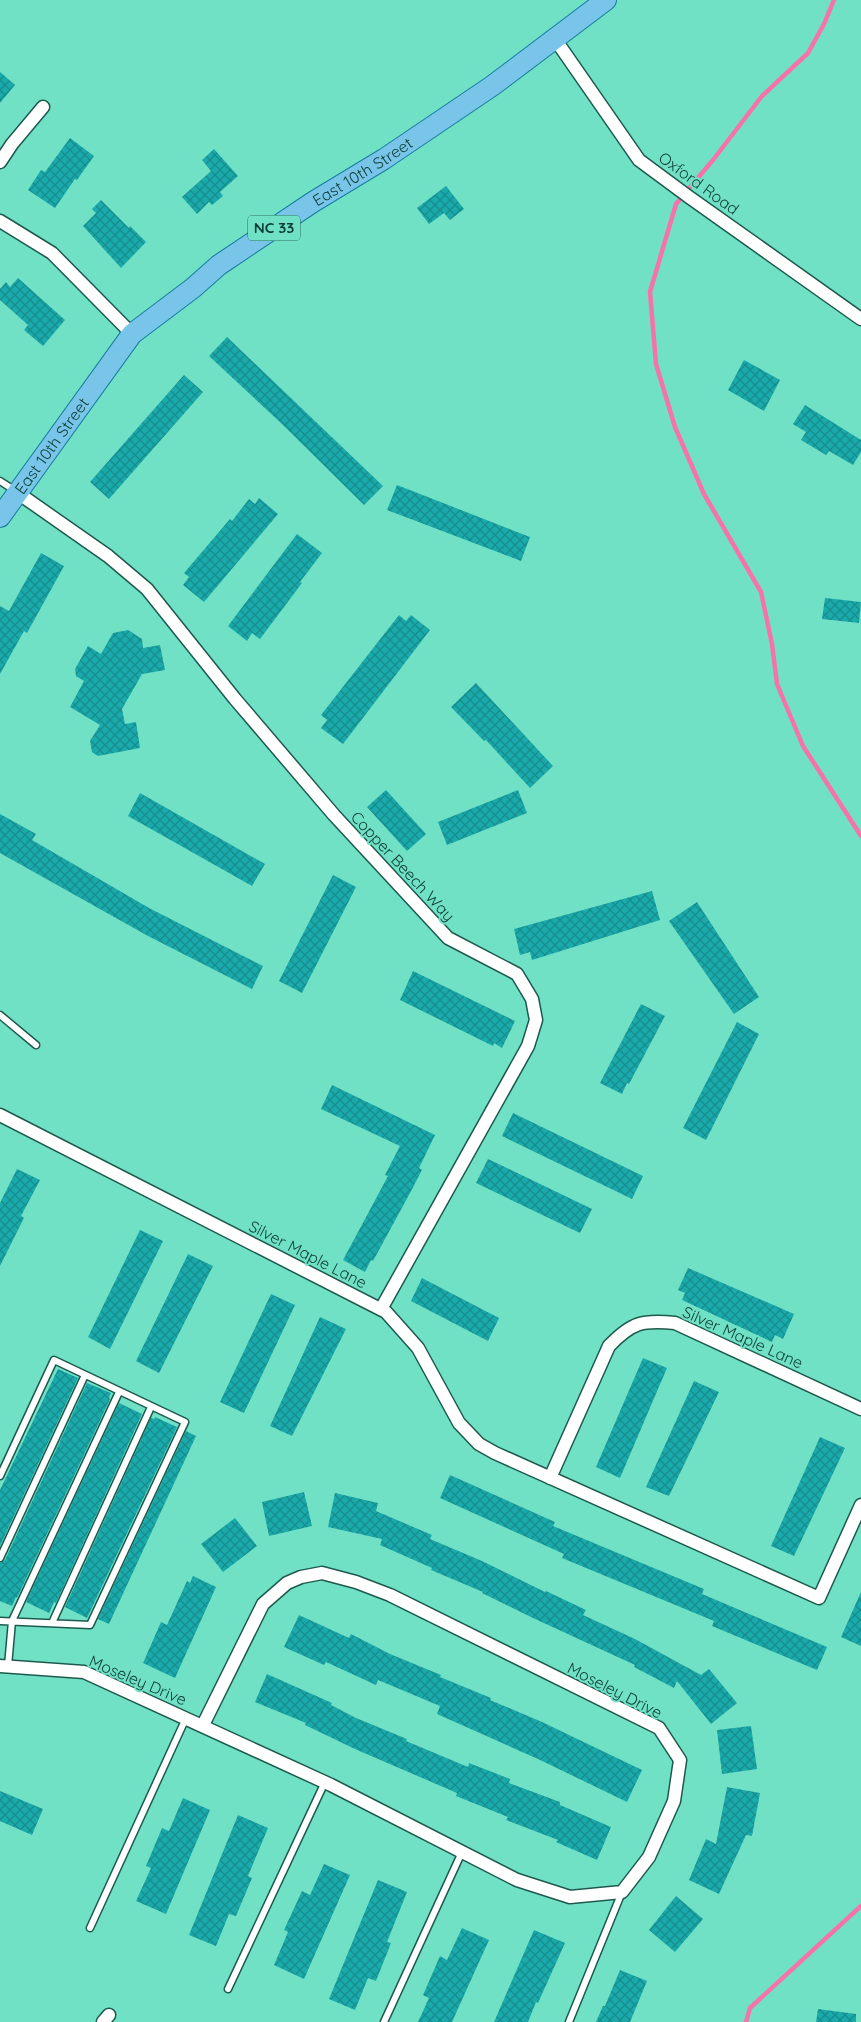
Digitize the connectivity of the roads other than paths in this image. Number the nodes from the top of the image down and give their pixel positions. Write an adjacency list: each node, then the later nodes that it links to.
1 (606, 0): 2 (main road, East 10th Street / NC 33)
2 (555, 39): 6 (street, Oxford Road); 7 (main road, East 10th Street / NC 33)
3 (43, 107): 4 (street)
4 (0, 162)
5 (0, 221): 7 (street)
6 (861, 319)
7 (132, 334): 9 (main road, East 10th Street / NC 33)
8 (0, 480): 9 (lane)
9 (18, 493): 10 (main road, East 10th Street / NC 33); 14 (street, Copper Beech Way)
10 (0, 517)
11 (0, 1015): 12 (lane)
12 (36, 1045)
13 (0, 1115): 14 (street, Silver Maple Lane)
14 (381, 1309): 20 (street, Silver Maple Lane)
15 (85, 1376): 16 (lane); 19 (lane); 22 (lane)
16 (119, 1392): 17 (lane); 23 (lane)
17 (151, 1407): 25 (lane); 25 (lane)
18 (861, 1409): 20 (street, Silver Maple Lane)
19 (0, 1476)
20 (550, 1478): 21 (street, Silver Maple Lane)
21 (861, 1505)
22 (0, 1558)
23 (12, 1621): 24 (lane); 25 (lane); 26 (lane)
24 (0, 1622)
25 (52, 1623)
26 (4, 1666): 27 (street, Moseley Drive)
27 (186, 1718): 28 (street, Moseley Drive); 32 (lane)
28 (203, 1725): 29 (street, Moseley Drive); 31 (street, Moseley Drive)
29 (325, 1782): 30 (street, Moseley Drive); 33 (lane)
30 (462, 1852): 31 (street, Moseley Drive); 34 (lane)
31 (622, 1892): 35 (lane)
32 (90, 1928)
33 (228, 1989)
34 (384, 2022)
35 (569, 2022)

